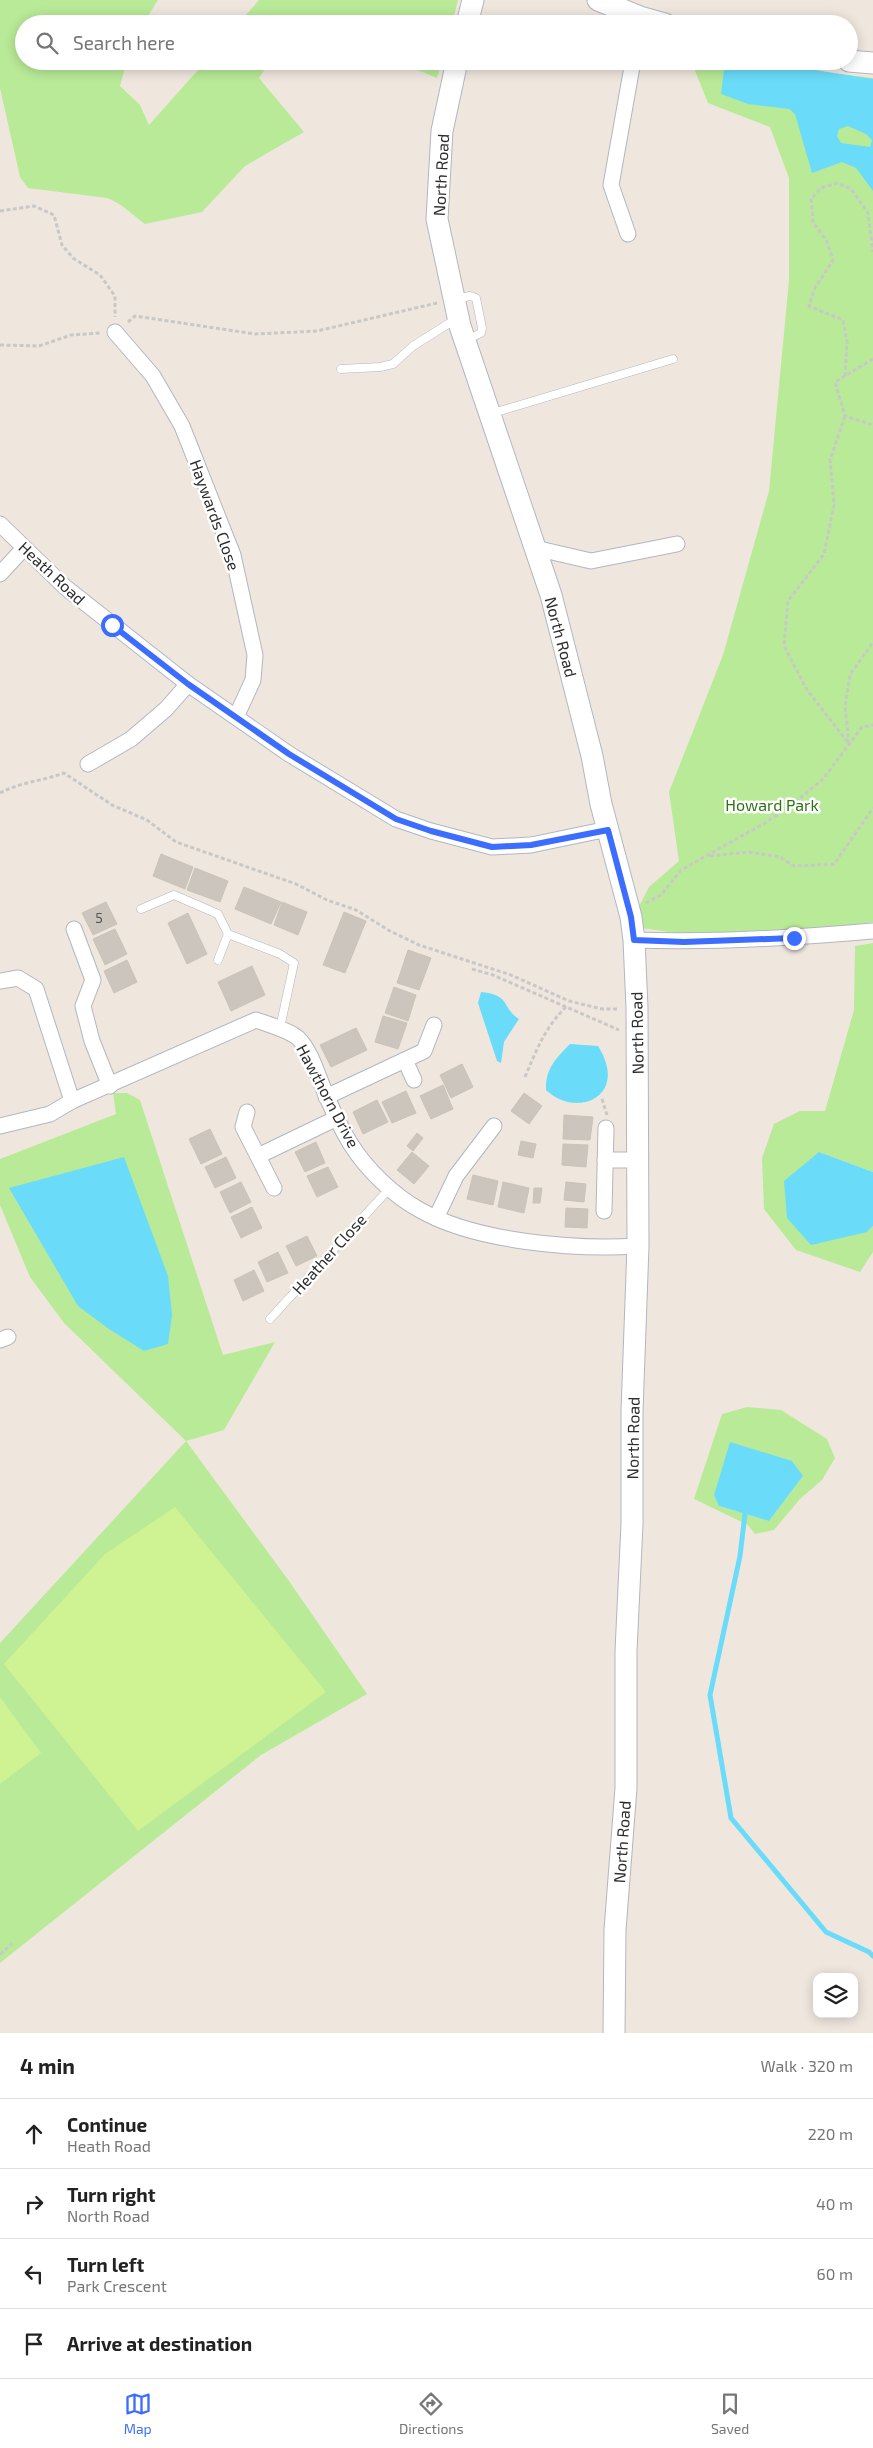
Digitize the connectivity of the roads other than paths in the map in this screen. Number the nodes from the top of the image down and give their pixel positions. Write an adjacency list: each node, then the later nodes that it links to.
1 (473, 0): 3 (street)
2 (598, 0): 4 (street)
3 (469, 15)
4 (630, 15)
5 (858, 62): 6 (street)
6 (873, 63)
7 (455, 70): 10 (street, North Road)
8 (631, 70): 9 (street)
9 (628, 234)
10 (456, 308): 13 (lane); 14 (street, North Road)
11 (115, 332): 21 (street, Haywards Close)
12 (673, 359): 14 (lane)
13 (341, 368)
14 (488, 414): 18 (street, North Road)
15 (0, 524): 17 (street, Heath Road)
16 (677, 544): 18 (street)
17 (24, 548): 19 (street); 20 (street, Heath Road)
18 (535, 548): 23 (street, North Road)
19 (0, 574)
20 (188, 684): 21 (street, Heath Road); 22 (street)
21 (236, 716): 23 (street, Heath Road)
22 (88, 764)
23 (608, 830): 28 (street, North Road)
24 (141, 909): 27 (lane)
25 (74, 929): 35 (street)
26 (873, 932): 28 (street)
27 (228, 934): 29 (lane); 32 (lane)
28 (634, 940): 45 (street, North Road)
29 (218, 960)
30 (0, 982): 37 (street)
31 (434, 1024): 33 (street)
32 (280, 1028): 35 (street, Hawthorn Drive); 36 (street, Hawthorn Drive)
33 (405, 1060): 34 (street); 36 (street)
34 (414, 1080)
35 (110, 1086): 37 (street, Hawthorn Drive)
36 (326, 1097): 39 (street, Hawthorn Drive)
37 (72, 1101): 40 (street, Hawthorn Drive)
38 (246, 1112): 43 (street)
39 (337, 1118): 43 (street); 47 (street, Hawthorn Drive)
40 (0, 1126)
41 (494, 1126): 49 (street)
42 (606, 1128): 44 (street)
43 (258, 1156): 46 (street)
44 (606, 1160): 45 (street); 48 (street)
45 (638, 1160): 50 (street, North Road)
46 (274, 1188)
47 (389, 1189): 49 (street, Hawthorn Drive); 51 (lane, Heather Close)
48 (604, 1211)
49 (436, 1218): 50 (street, Hawthorn Drive)
50 (638, 1246): 52 (street, North Road)
51 (270, 1320)
52 (614, 2033)

